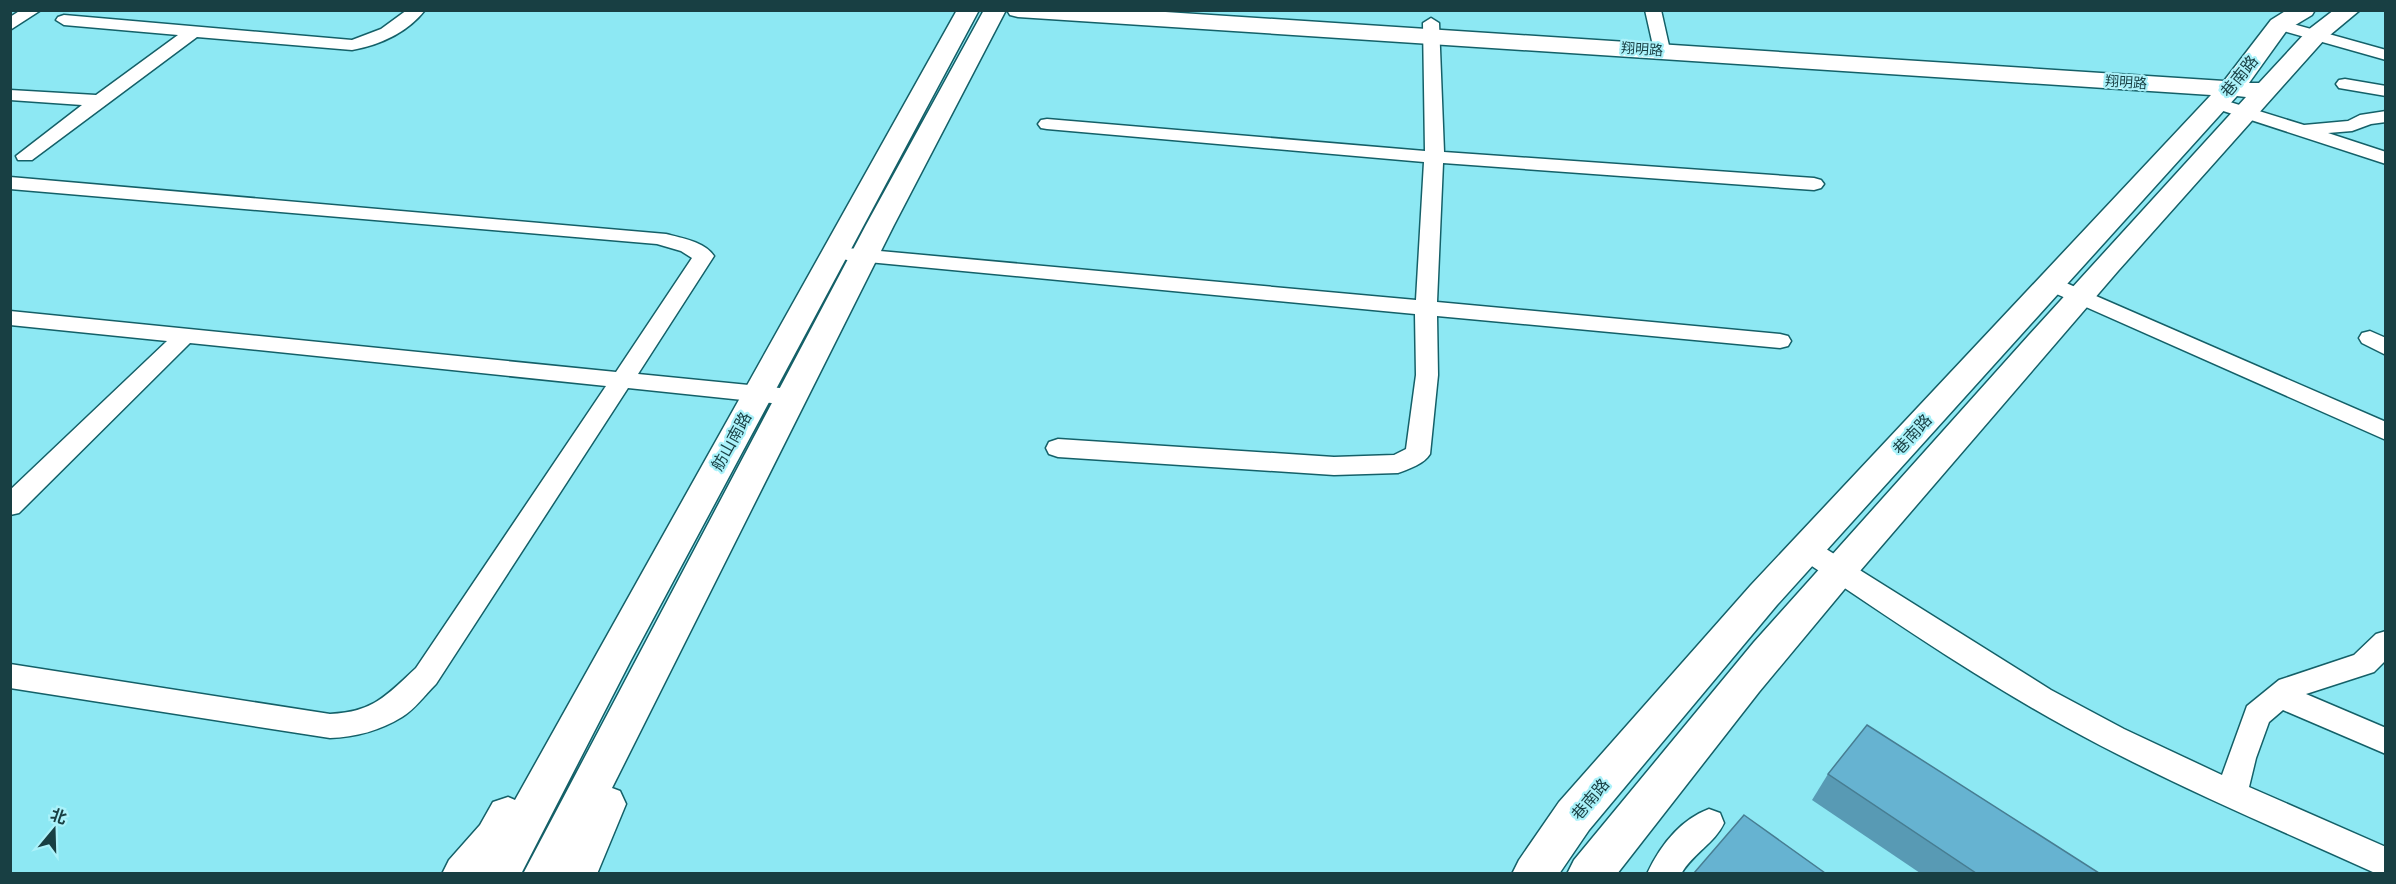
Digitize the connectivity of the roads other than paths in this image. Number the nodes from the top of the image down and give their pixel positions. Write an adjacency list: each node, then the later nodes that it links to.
1 (33, 10): 11 (street)
2 (417, 10): 13 (street)
3 (968, 10): 29 (street, 舫山南路)
4 (995, 10): 29 (street, 舫山南路)
5 (1018, 10): 12 (street, 翔明路)
6 (1223, 10): 12 (street, 翔明路)
7 (1653, 10): 14 (street)
8 (2349, 10): 10 (street, 巷南路)
9 (64, 20): 13 (street)
10 (2300, 24): 15 (street); 18 (street, 巷南路)
11 (10, 25)
12 (1431, 29): 14 (street, 翔明路); 25 (street)
13 (194, 31): 20 (street)
14 (1660, 43): 18 (street, 翔明路)
15 (2385, 55)
16 (2345, 84): 17 (street)
17 (2385, 91)
18 (2246, 92): 23 (street); 30 (street, 巷南路)
19 (10, 95): 20 (street)
20 (100, 101): 24 (street)
21 (2385, 116): 23 (street)
22 (1047, 124): 25 (street)
23 (2300, 129): 26 (street)
24 (25, 156)
25 (1434, 157): 28 (street); 31 (street)
26 (2385, 158)
27 (10, 183): 35 (street)
28 (1814, 184)
29 (849, 254): 31 (street); 36 (street, 舫山南路); 37 (street, 舫山南路)
30 (2065, 290): 38 (street); 41 (street, 巷南路); 42 (street, 巷南路)
31 (1426, 308): 34 (street); 39 (street)
32 (10, 318): 33 (street)
33 (185, 336): 35 (street); 40 (street)
34 (1780, 341)
35 (622, 381): 36 (street); 46 (street)
36 (757, 394): 37 (street); 43 (street, 舫山南路)
37 (790, 397): 44 (street, 舫山南路)
38 (2385, 432)
39 (1058, 448)
40 (10, 506)
41 (1806, 549): 42 (street); 56 (street, 巷南路)
42 (1839, 571): 49 (street); 57 (street, 巷南路)
43 (653, 584): 52 (street); 53 (street, 舫山南路)
44 (693, 589): 54 (street, 舫山南路); 55 (street)
45 (2385, 642): 47 (street)
46 (10, 676)
47 (2281, 696): 48 (street); 49 (street)
48 (2385, 741)
49 (2232, 795): 51 (street)
50 (1709, 823): 58 (street)
51 (2385, 863)
52 (464, 873)
53 (498, 873)
54 (545, 873)
55 (575, 873)
56 (1534, 873)
57 (1589, 873)
58 (1663, 873)

